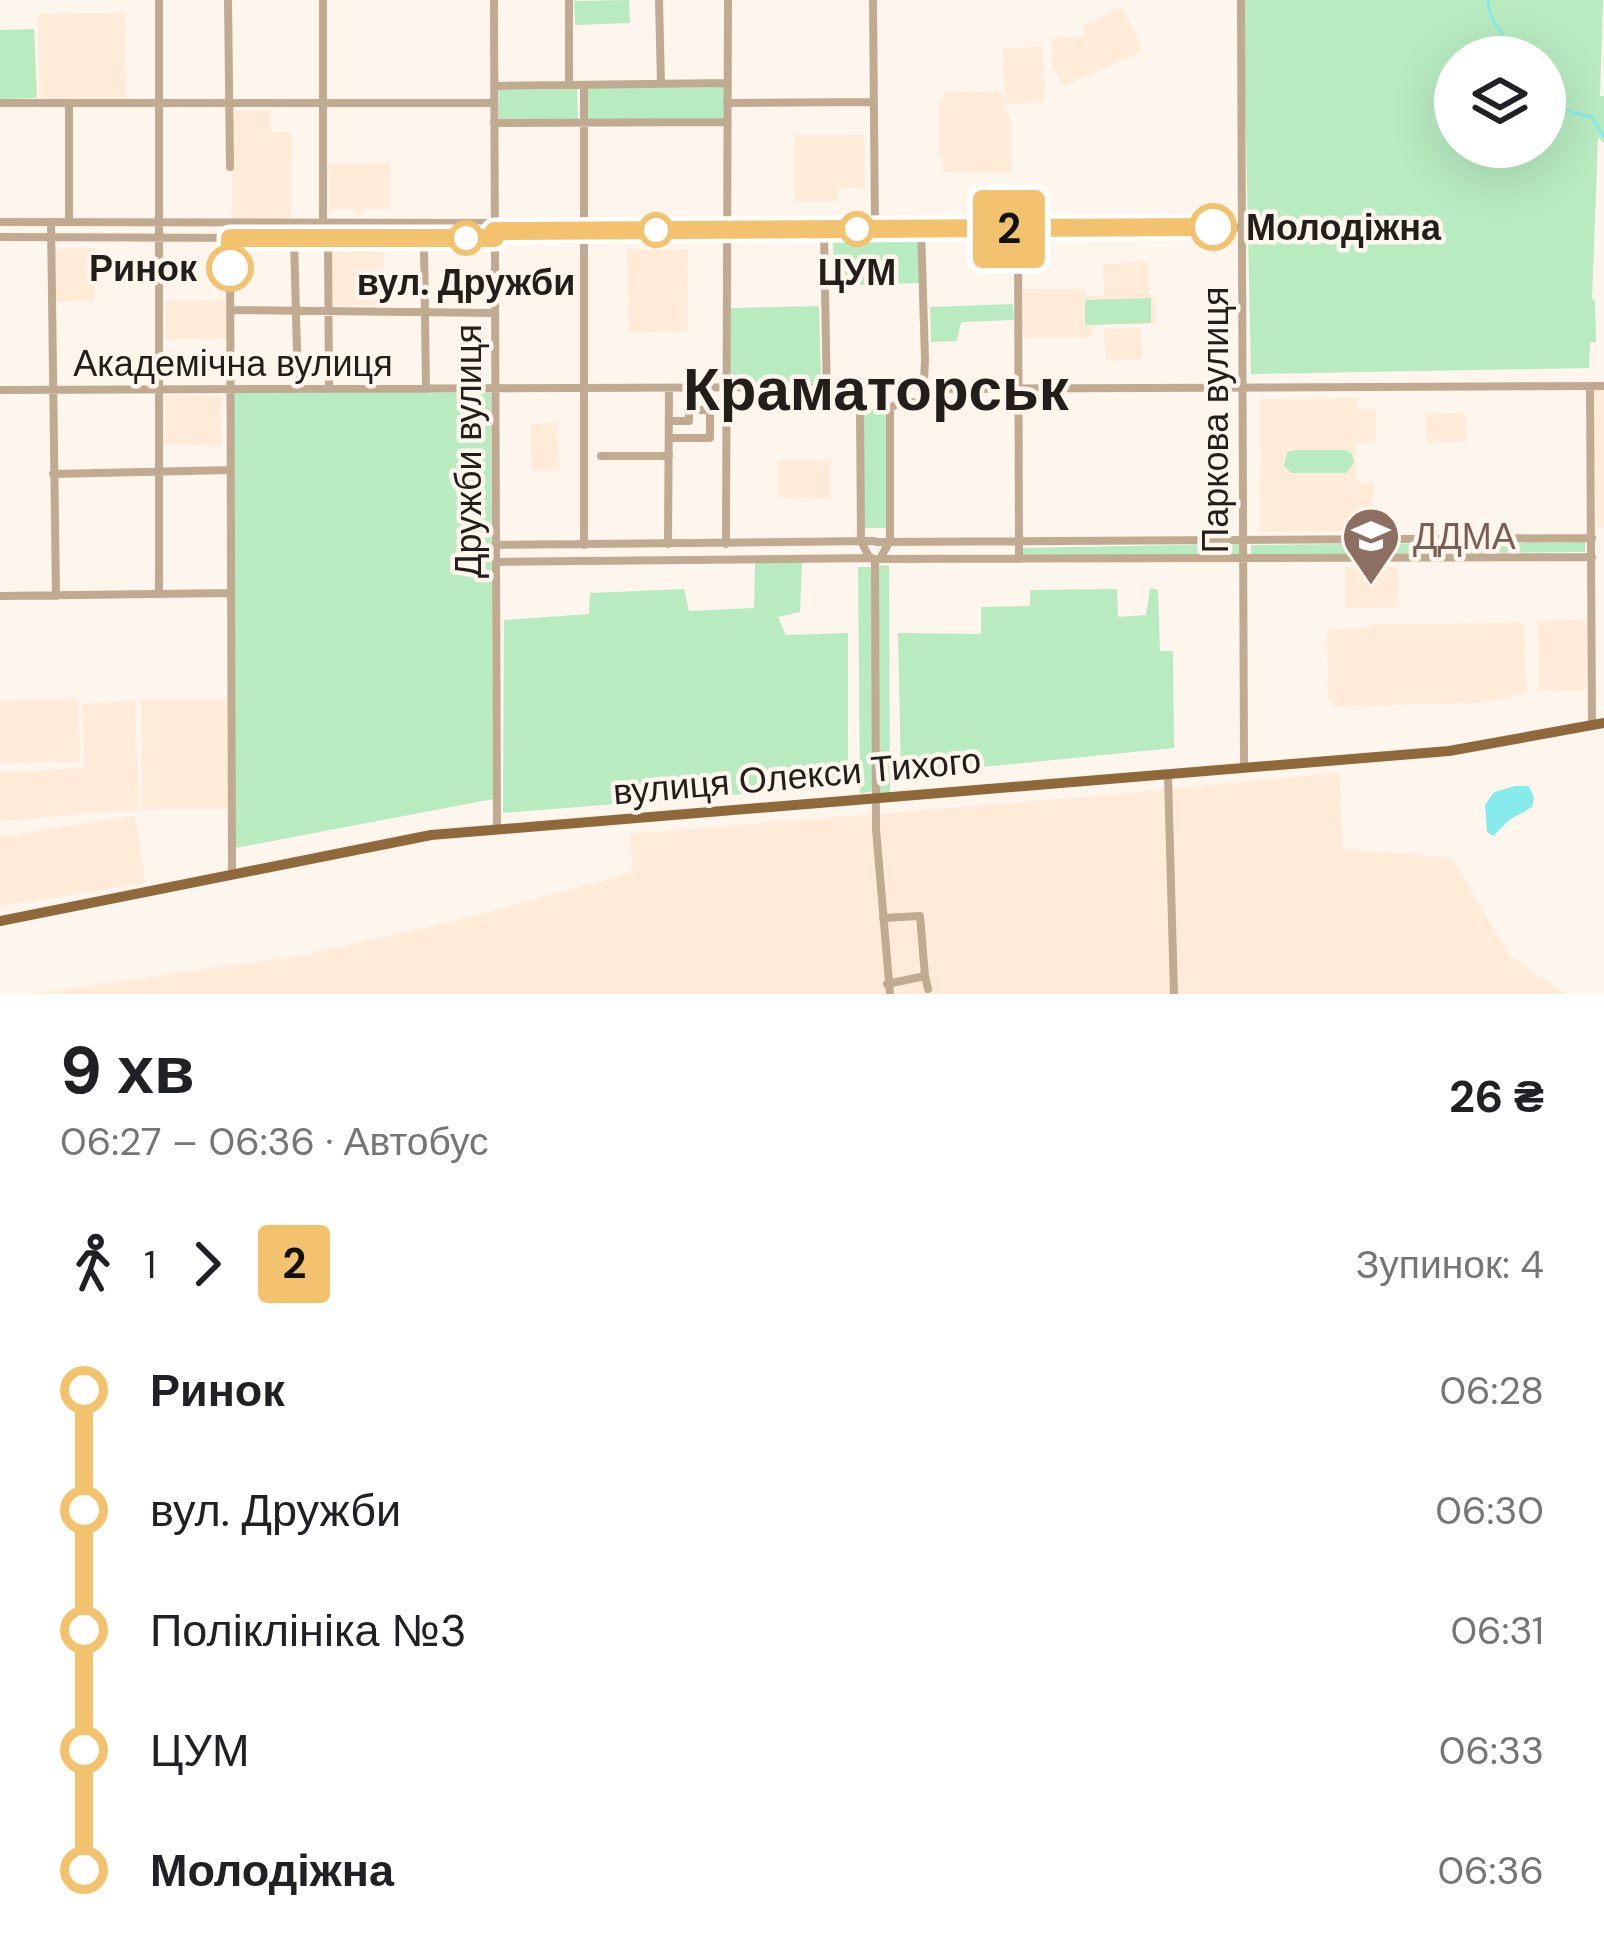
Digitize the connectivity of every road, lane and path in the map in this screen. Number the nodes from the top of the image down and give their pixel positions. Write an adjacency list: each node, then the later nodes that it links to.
1 (159, 0): 18 (street)
2 (229, 0): 19 (street)
3 (323, 0): 20 (street)
4 (494, 0): 14 (street, Дружби вулиця)
5 (569, 0): 12 (street)
6 (659, 0): 11 (street)
7 (728, 0): 10 (street)
8 (873, 0): 15 (street)
9 (1240, 0): 33 (street, Паркова вулиця)
10 (727, 83): 11 (street); 22 (street)
11 (661, 84): 13 (street)
12 (569, 85): 13 (street); 14 (street)
13 (584, 85): 23 (street)
14 (494, 86): 21 (street, Дружби вулиця)
15 (873, 102): 22 (street); 35 (street)
16 (0, 103): 17 (street)
17 (69, 103): 18 (street); 29 (street)
18 (158, 103): 19 (street); 30 (street)
19 (230, 103): 20 (street); 26 (street)
20 (324, 103): 21 (street); 31 (street)
21 (494, 103): 25 (street, Дружби вулиця)
22 (727, 103): 24 (street)
23 (584, 122): 24 (street); 25 (street); 38 (street)
24 (727, 122): 39 (street)
25 (494, 123): 40 (street, Дружби вулиця)
26 (230, 167)
27 (0, 222): 28 (street)
28 (51, 222): 29 (street); 42 (street)
29 (69, 222): 30 (street)
30 (159, 222): 32 (street); 43 (street)
31 (323, 223): 32 (street); 40 (street)
32 (230, 224): 44 (street)
33 (1241, 227): 37 (street); 54 (street, Паркова вулиця)
34 (824, 229): 35 (street); 39 (street); 53 (street)
35 (875, 229): 36 (street)
36 (921, 229): 37 (street); 66 (street)
37 (1018, 229): 61 (street)
38 (584, 230): 39 (street); 40 (street); 58 (street)
39 (726, 230): 60 (street)
40 (494, 231): 46 (street); 52 (street, Дружби вулиця)
41 (0, 237): 42 (street)
42 (51, 238): 43 (street); 68 (street)
43 (159, 238): 44 (street); 69 (street)
44 (230, 238): 45 (street); 48 (street)
45 (295, 238): 46 (street); 49 (street)
46 (328, 238): 50 (street)
47 (424, 244): 51 (street)
48 (230, 310): 49 (street); 57 (street)
49 (296, 311): 50 (street); 62 (street)
50 (328, 311): 51 (street); 63 (street)
51 (424, 312): 52 (street); 64 (street)
52 (495, 313): 65 (street, Дружби вулиця)
53 (825, 383): 60 (street, Академічна вулиця); 79 (street)
54 (1241, 386): 55 (street); 61 (street); 77 (street, Паркова вулиця)
55 (1590, 386): 56 (street); 78 (street)
56 (1604, 386)
57 (231, 388): 62 (street, Академічна вулиця); 69 (street, Академічна вулиця); 74 (street)
58 (584, 388): 59 (street, Академічна вулиця); 65 (street, Академічна вулиця); 86 (street)
59 (669, 388): 60 (street, Академічна вулиця); 70 (street)
60 (727, 388): 84 (street)
61 (1019, 388): 66 (street); 81 (street)
62 (298, 389): 63 (street, Академічна вулиця)
63 (328, 389): 64 (street, Академічна вулиця)
64 (426, 389): 65 (street, Академічна вулиця)
65 (495, 389): 85 (street, Дружби вулиця)
66 (924, 389): 80 (street)
67 (0, 390): 68 (street, Академічна вулиця)
68 (52, 390): 69 (street, Академічна вулиця); 76 (street)
69 (160, 390): 75 (street)
70 (669, 421): 71 (street); 71 (street)
71 (669, 438): 73 (street)
72 (602, 456): 73 (street)
73 (669, 456): 83 (street)
74 (231, 470): 75 (street); 93 (street)
75 (160, 473): 76 (street); 92 (street)
76 (53, 474): 95 (street)
77 (1243, 538): 78 (street); 81 (street); 90 (street, Паркова вулиця)
78 (1592, 538): 87 (street)
79 (861, 541): 82 (street); 84 (street); 88 (street)
80 (890, 541): 81 (street); 82 (street); 88 (street)
81 (1018, 541): 89 (street)
82 (875, 542): 88 (street); 88 (street)
83 (668, 544): 84 (street); 86 (street)
84 (726, 544)
85 (496, 545): 86 (street); 91 (street, Дружби вулиця)
86 (584, 545)
87 (1592, 556): 90 (street); 96 (street)
88 (875, 557): 89 (street); 91 (street); 99 (street)
89 (1018, 559): 90 (street)
90 (1243, 559): 97 (street, Паркова вулиця)
91 (496, 562): 100 (street, Дружби вулиця)
92 (160, 593): 93 (street); 95 (street)
93 (231, 593): 101 (street)
94 (0, 596): 95 (street)
95 (56, 596)
96 (1598, 724): 97 (main road, вулиця Олекси Тихого)
97 (1244, 768): 98 (main road, вулиця Олекси Тихого)
98 (1168, 775): 99 (main road, вулиця Олекси Тихого); 107 (street)
99 (876, 799): 100 (main road, вулиця Олекси Тихого); 102 (street)
100 (497, 830): 101 (main road, вулиця Олекси Тихого)
101 (232, 874): 103 (main road, вулиця Олекси Тихого)
102 (883, 918): 104 (street); 106 (street)
103 (0, 921)
104 (925, 976): 105 (street); 106 (street)
105 (928, 988)
106 (889, 989)
107 (1174, 994)

